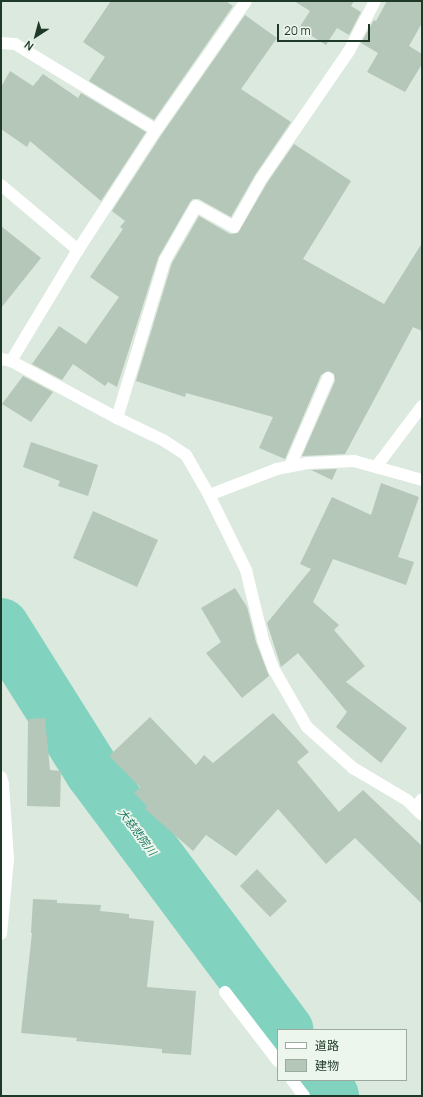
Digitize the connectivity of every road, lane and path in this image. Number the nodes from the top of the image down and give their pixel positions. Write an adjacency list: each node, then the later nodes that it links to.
1 (246, 1): 4 (street)
2 (375, 1): 10 (street)
3 (1, 44): 4 (street)
4 (156, 130): 6 (street)
5 (1, 185): 6 (street)
6 (78, 250): 7 (street)
7 (6, 360): 10 (street)
8 (328, 378): 11 (street)
9 (422, 406): 12 (street)
10 (118, 418): 14 (street)
11 (290, 466): 12 (street); 14 (street)
12 (376, 467): 13 (street)
13 (422, 480)
14 (209, 495): 16 (street)
15 (2, 782): 17 (street)
16 (420, 807)
17 (1, 934)
18 (225, 992): 19 (street)
19 (277, 1061)
20 (293, 1081): 21 (street)
21 (304, 1096)

